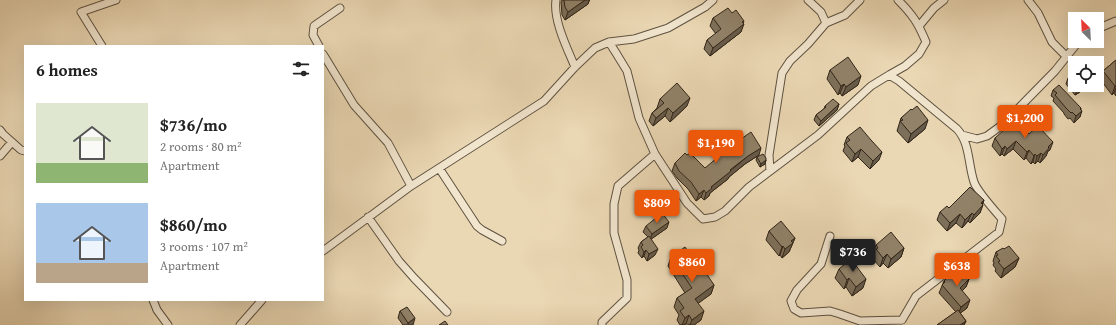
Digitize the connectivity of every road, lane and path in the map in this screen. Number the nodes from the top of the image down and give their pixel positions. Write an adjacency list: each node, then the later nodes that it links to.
1 (116, 0): 15 (street)
2 (556, 0): 20 (street)
3 (713, 0): 14 (street)
4 (808, 0): 11 (street)
5 (860, 0): 11 (street)
6 (898, 0): 12 (street)
7 (944, 0): 12 (street)
8 (1028, 0): 19 (street)
9 (340, 8): 16 (street)
10 (1116, 21): 13 (street)
11 (826, 23): 29 (street)
12 (919, 26): 21 (street)
13 (1104, 26)
14 (609, 42): 20 (street); 26 (street)
15 (101, 45)
16 (318, 45)
17 (1074, 48): 19 (street)
18 (324, 56): 30 (street)
19 (1067, 56): 23 (street)
20 (575, 67): 28 (street)
21 (889, 74): 23 (street); 29 (street)
22 (0, 130): 24 (street)
23 (962, 135): 38 (street)
24 (12, 142): 25 (street); 27 (street)
25 (24, 151)
26 (655, 154): 29 (street); 41 (street)
27 (0, 156)
28 (439, 168): 30 (street); 33 (street)
29 (770, 171)
30 (411, 186): 31 (street)
31 (368, 217): 34 (street); 37 (street)
32 (830, 236): 38 (street)
33 (502, 241)
34 (324, 250)
35 (154, 301): 39 (street)
36 (261, 301): 40 (street)
37 (447, 312)
38 (902, 322)
39 (168, 325)
40 (240, 325)
41 (602, 325)

